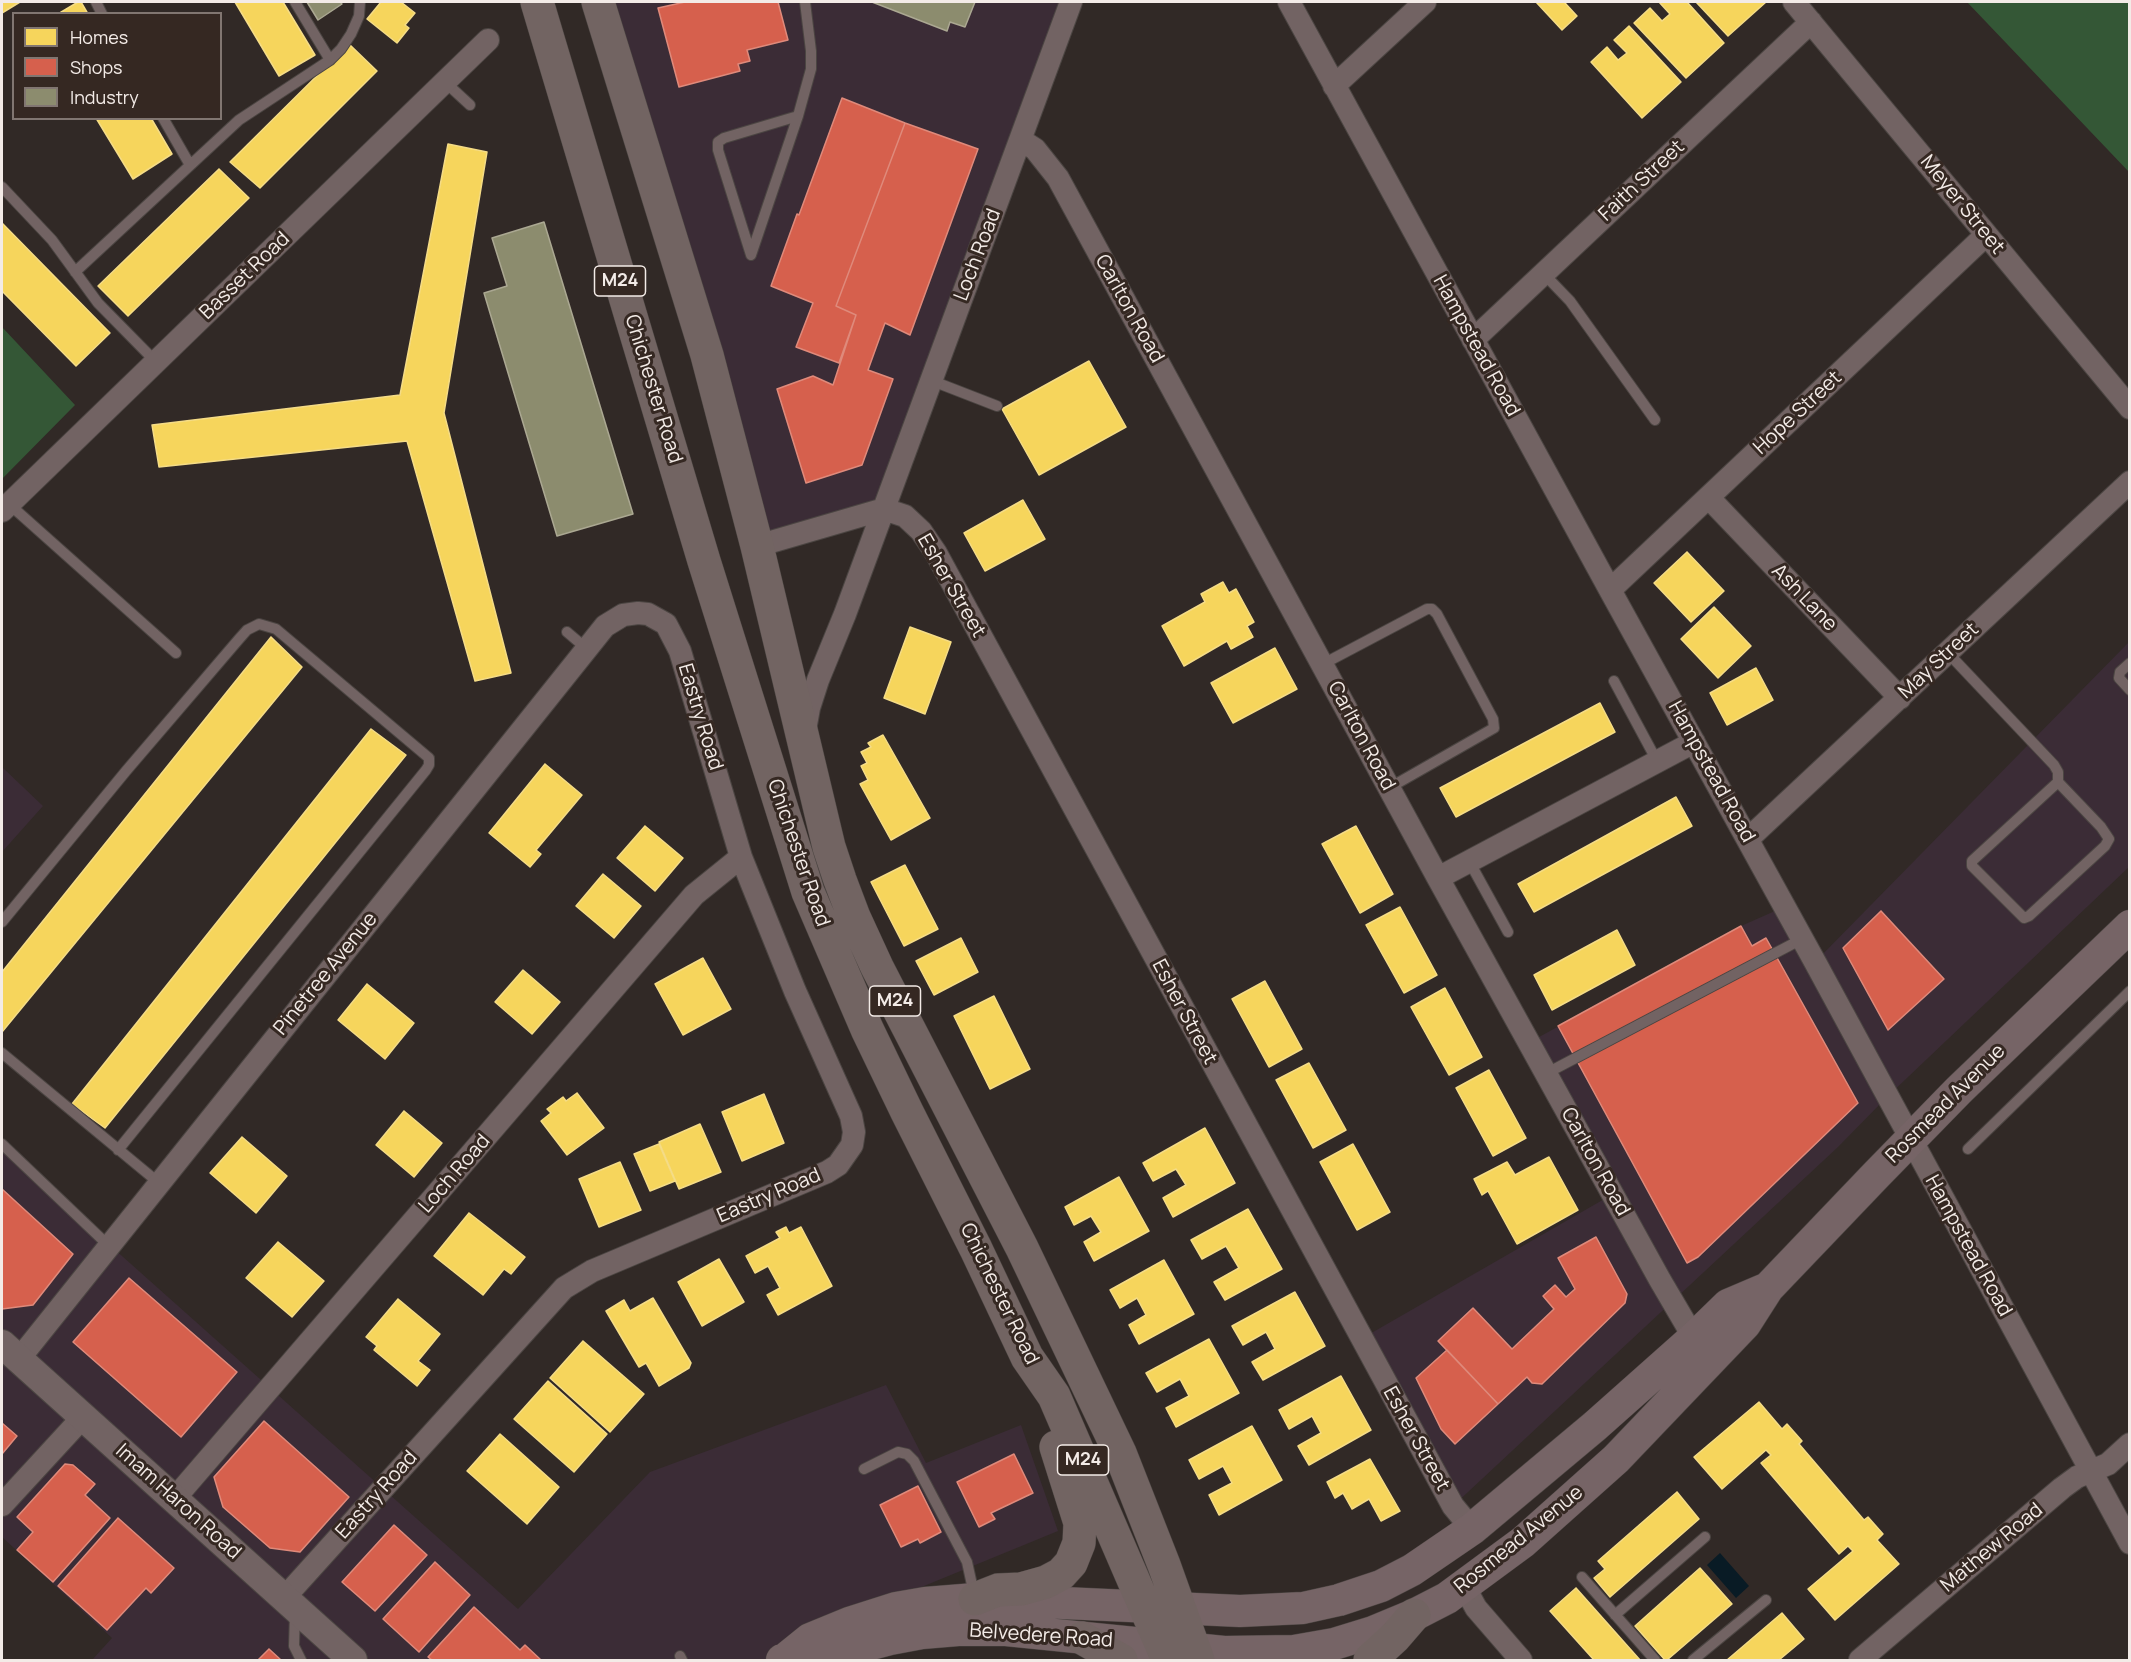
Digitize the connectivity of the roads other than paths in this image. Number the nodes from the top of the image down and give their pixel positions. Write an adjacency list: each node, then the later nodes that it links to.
1 (295, 2): 12 (lane)
2 (360, 2): 12 (lane)
3 (537, 2): 71 (main road, Chichester Road / M24)
4 (598, 2): 34 (main road, Chichester Road / M24)
5 (805, 2): 16 (lane)
6 (1071, 2): 18 (street, Loch Road)
7 (1289, 2): 14 (street, Hampstead Road)
8 (1425, 2): 14 (street)
9 (1794, 2): 10 (street, Meyer Street)
10 (1811, 22): 21 (street, Meyer Street); 23 (street, Faith Street)
11 (488, 40): 13 (street, Basset Road)
12 (330, 60): 19 (lane)
13 (445, 82): 15 (lane); 25 (street, Basset Road)
14 (1334, 86): 24 (street, Hampstead Road)
15 (470, 105)
16 (798, 117): 16 (lane)
17 (164, 120): 19 (lane)
18 (1022, 140): 26 (street, Loch Road); 42 (street, Carlton Road)
19 (190, 165): 22 (lane)
20 (2, 187): 22 (lane)
21 (1986, 236): 28 (street, Meyer Street); 31 (street, Hope Street)
22 (75, 272): 25 (lane)
23 (1544, 274): 24 (street, Faith Street); 29 (lane)
24 (1473, 340): 35 (street, Hampstead Road)
25 (156, 362): 32 (street, Basset Road)
26 (930, 380): 27 (lane); 33 (street, Loch Road)
27 (997, 406)
28 (2130, 408)
29 (1655, 420)
30 (2130, 482): 40 (street, May Street)
31 (1709, 498): 35 (street, Hope Street); 45 (street, Ash Lane)
32 (5, 508): 39 (lane)
33 (884, 509): 34 (street); 46 (street, Loch Road); 79 (street, Esher Street)
34 (757, 546): 46 (main road, Chichester Road / M24)
35 (1610, 590): 47 (street, Hampstead Road)
36 (648, 614): 38 (street, Pinetree Avenue); 52 (street, Eastry Road)
37 (567, 632): 38 (lane)
38 (587, 649): 66 (street, Pinetree Avenue)
39 (176, 653)
40 (1948, 653): 45 (street, May Street); 49 (lane)
41 (2130, 663): 44 (lane)
42 (1323, 664): 50 (street, Carlton Road); 50 (lane)
43 (1614, 681): 48 (lane)
44 (2130, 690)
45 (1900, 698): 51 (street, May Street)
46 (803, 741): 88 (main road, Chichester Road / M24)
47 (1694, 742): 48 (street); 51 (street, Hampstead Road)
48 (1657, 760): 53 (street)
49 (2058, 782): 49 (lane)
50 (1389, 788): 54 (street, Carlton Road)
51 (1748, 839): 58 (street, Hampstead Road)
52 (741, 857): 77 (street, Loch Road); 86 (street, Eastry Road)
53 (1469, 861): 54 (street); 57 (lane)
54 (1438, 878): 61 (street, Carlton Road)
55 (2, 922): 65 (lane)
56 (2130, 926): 62 (main road, Rosmead Avenue)
57 (1508, 932)
58 (1802, 939): 61 (lane); 62 (street, Hampstead Road)
59 (2130, 991): 64 (lane)
60 (2, 1053): 65 (lane)
61 (1546, 1073): 69 (street, Carlton Road)
62 (1910, 1140): 68 (main road, Rosmead Avenue); 75 (street, Hampstead Road)
63 (2, 1144): 67 (lane)
64 (1968, 1149)
65 (118, 1150): 66 (lane)
66 (159, 1183): 67 (street, Pinetree Avenue)
67 (109, 1246): 70 (street, Pinetree Avenue)
68 (1768, 1288): 69 (main road, Rosmead Avenue); 76 (main road, Rosmead Avenue)
69 (1694, 1338): 79 (main road, Rosmead Avenue)
70 (10, 1352): 72 (street, Imam Haron Road)
71 (1027, 1357): 84 (main road); 87 (main road, Chichester Road / M24)
72 (83, 1417): 77 (street, Imam Haron Road); 78 (street)
73 (2130, 1444): 75 (street, Mathew Road)
74 (864, 1468): 84 (lane)
75 (2091, 1471): 81 (street, Hampstead Road); 101 (street, Mathew Road)
76 (1601, 1472): 79 (main road); 83 (main road, Rosmead Avenue)
77 (175, 1498): 86 (street, Imam Haron Road)
78 (2, 1504)
79 (1472, 1529): 88 (main road, Rosmead Avenue)
80 (1705, 1537): 90 (lane)
81 (2130, 1544)
82 (1582, 1576): 90 (lane)
83 (1464, 1586): 89 (main road, Rosmead Avenue); 98 (street)
84 (975, 1599): 87 (main road, Belvedere Road); 95 (main road, Belvedere Road)
85 (1766, 1600): 100 (lane)
86 (290, 1602): 93 (lane); 94 (street, Imam Haron Road)
87 (1144, 1608): 88 (main road, Belvedere Road); 92 (main road, Chichester Road / M24)
88 (1180, 1609): 92 (main road, Chichester Road / M24)
89 (1414, 1615): 92 (main road, Rosmead Avenue); 97 (main road)
90 (1616, 1615): 99 (lane)
91 (1082, 1638): 92 (main road, Belvedere Road); 95 (main road, Belvedere Road); 96 (main road)
92 (1180, 1654)
93 (301, 1660)
94 (353, 1660)
95 (783, 1660)
96 (1121, 1660)
97 (1370, 1660)
98 (1521, 1660)
99 (1655, 1660)
100 (1693, 1660)
101 (1860, 1660)

